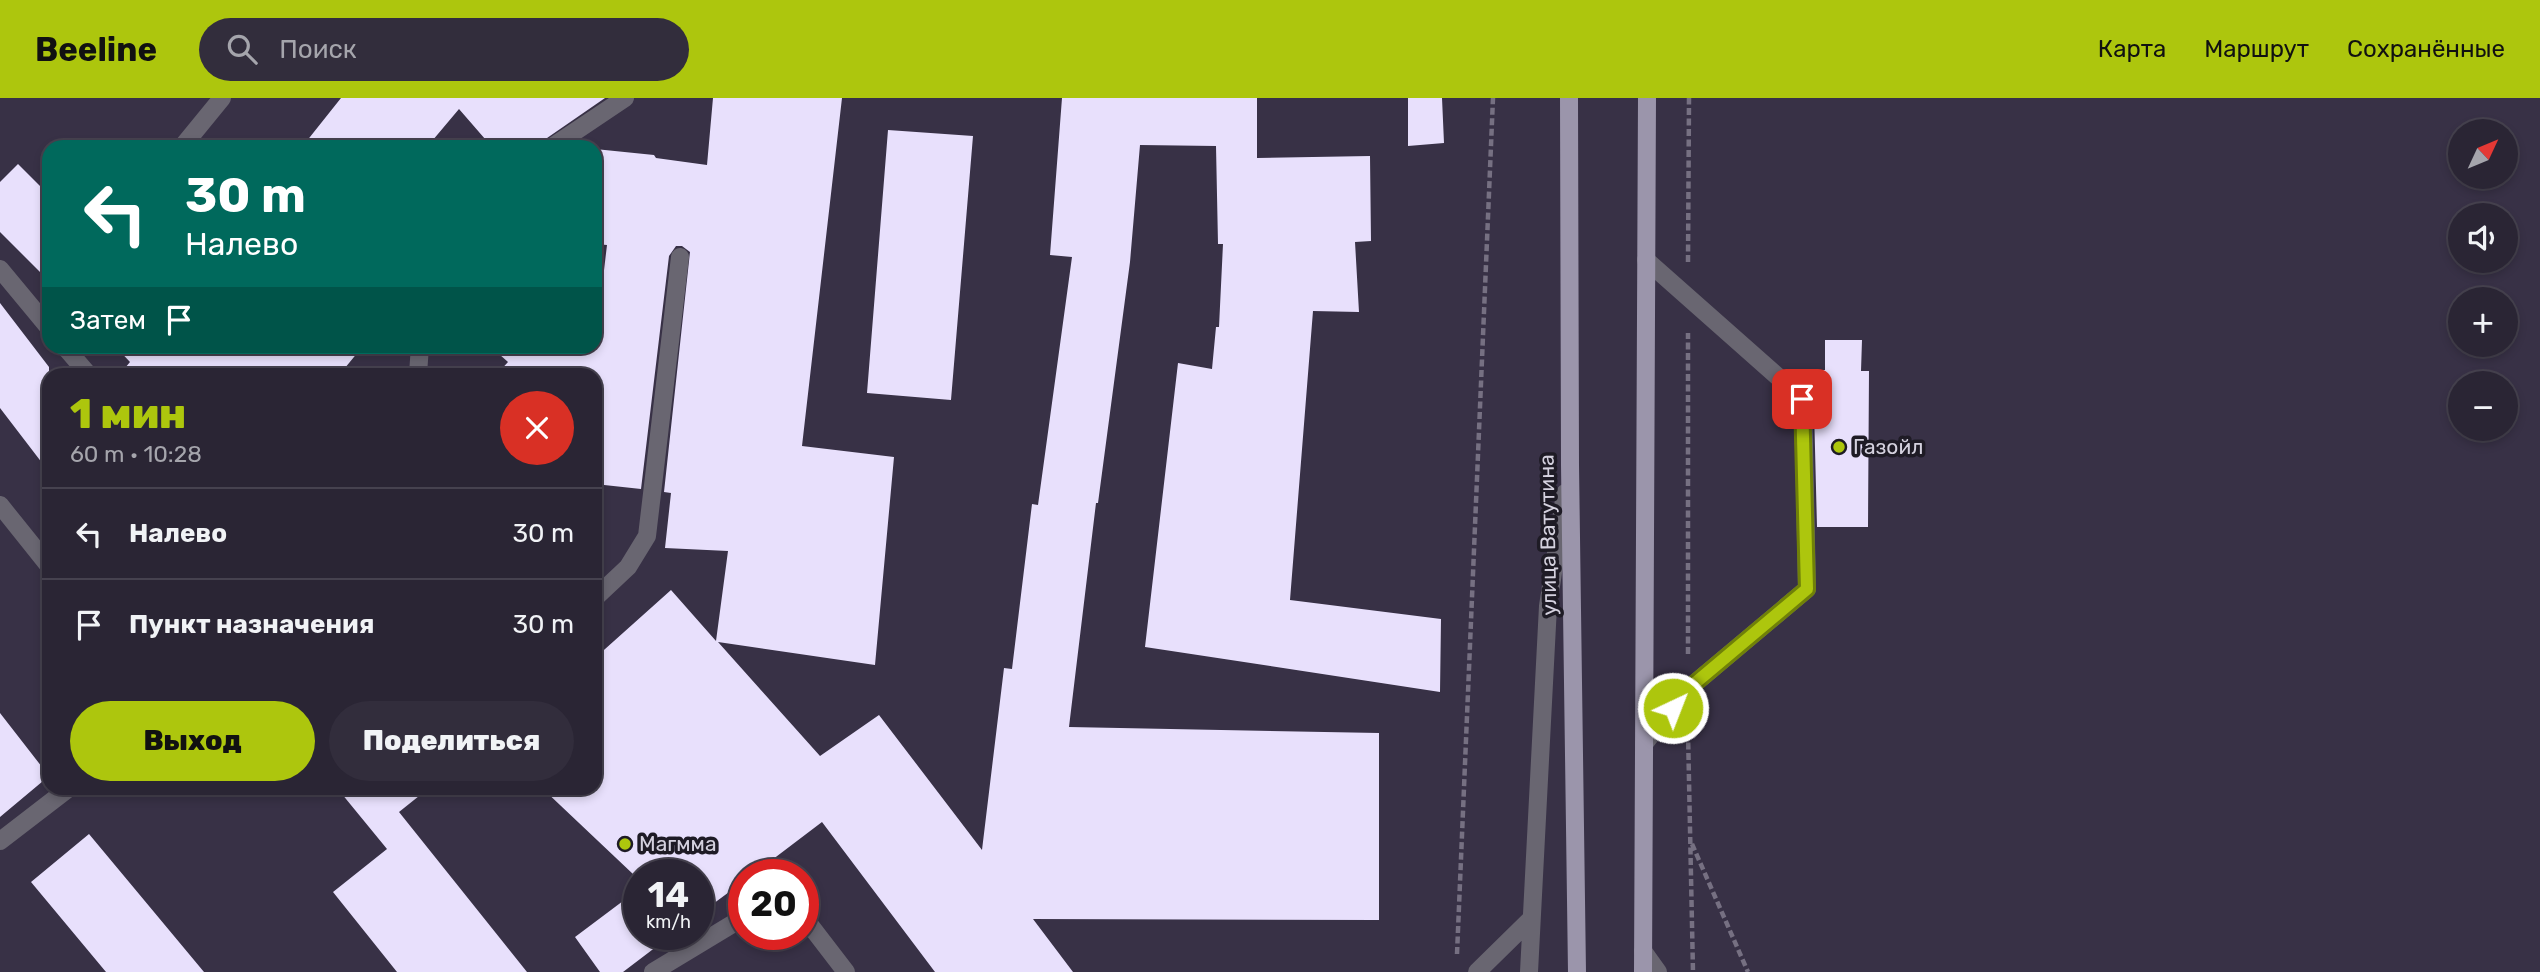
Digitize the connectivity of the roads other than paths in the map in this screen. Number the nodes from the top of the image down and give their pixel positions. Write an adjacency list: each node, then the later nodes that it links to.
1 (222, 98): 5 (street)
2 (625, 98): 6 (street)
3 (1569, 98): 13 (main road, улица Ватутина)
4 (1647, 98): 8 (main road)
5 (187, 140)
6 (562, 140)
7 (680, 257): 16 (street)
8 (1646, 260): 17 (main road); 17 (street)
9 (0, 269): 10 (street)
10 (42, 320)
11 (71, 354): 12 (street)
12 (83, 368)
13 (1570, 465): 20 (street); 28 (main road, улица Ватутина)
14 (0, 505): 15 (street)
15 (42, 557)
16 (602, 591)
17 (1644, 744): 23 (main road)
18 (60, 795): 19 (street)
19 (0, 841)
20 (1531, 919): 26 (street); 27 (street)
21 (728, 927): 24 (street)
22 (819, 937): 25 (street)
23 (1643, 951): 29 (main road); 30 (street)
24 (653, 972)
25 (846, 972)
26 (1477, 972)
27 (1529, 972)
28 (1577, 972)
29 (1643, 972)
30 (1658, 972)

